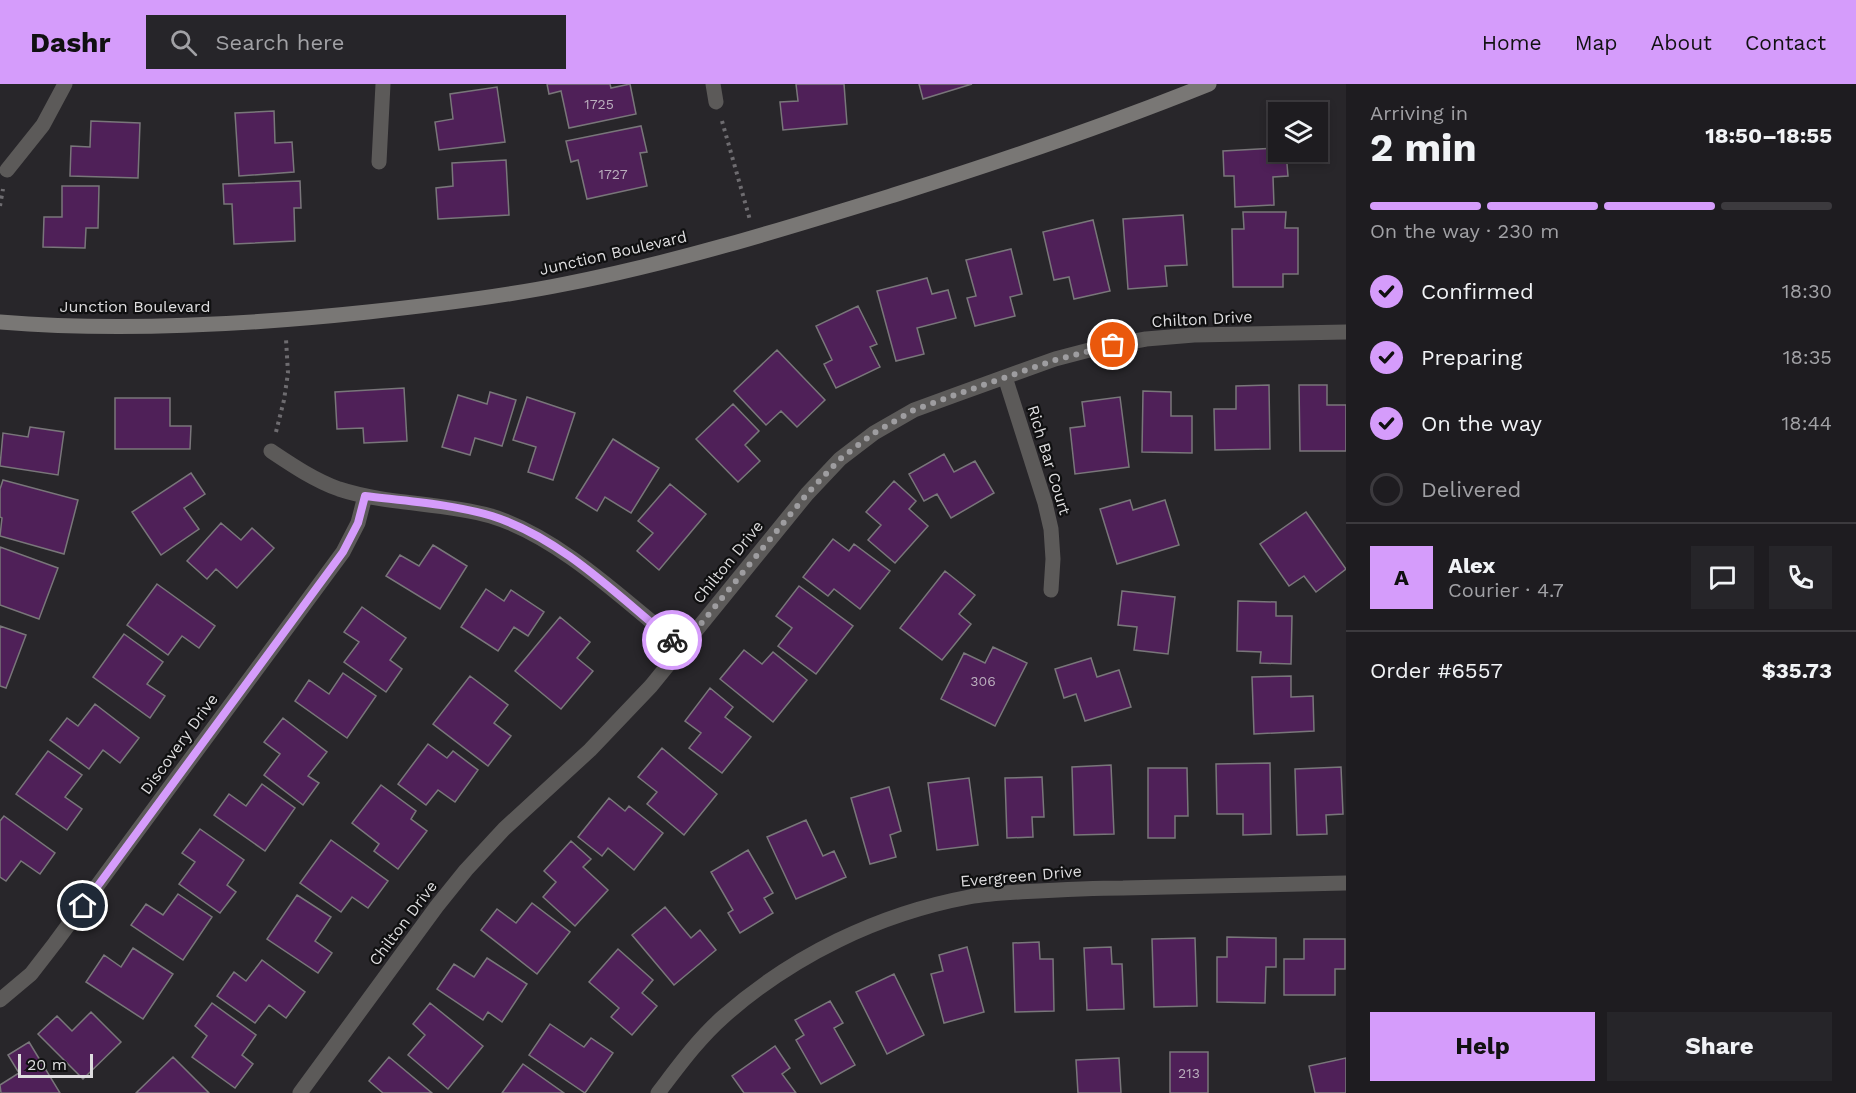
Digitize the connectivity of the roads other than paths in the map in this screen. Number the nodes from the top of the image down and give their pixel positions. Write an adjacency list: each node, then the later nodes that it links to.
1 (65, 84): 7 (street)
2 (383, 84): 6 (street)
3 (713, 84): 5 (street)
4 (1209, 84): 8 (main road, Junction Boulevard)
5 (716, 102)
6 (379, 162)
7 (7, 170)
8 (0, 322)
9 (1346, 332): 10 (street, Chilton Drive)
10 (1005, 377): 13 (street, Rich Bar Court); 14 (street, Chilton Drive)
11 (271, 451): 12 (street)
12 (365, 496): 14 (street); 16 (street, Discovery Drive)
13 (1051, 590)
14 (682, 647): 17 (street, Chilton Drive)
15 (1346, 884): 18 (street, Evergreen Drive)
16 (0, 1000)
17 (300, 1093)
18 (658, 1093)

